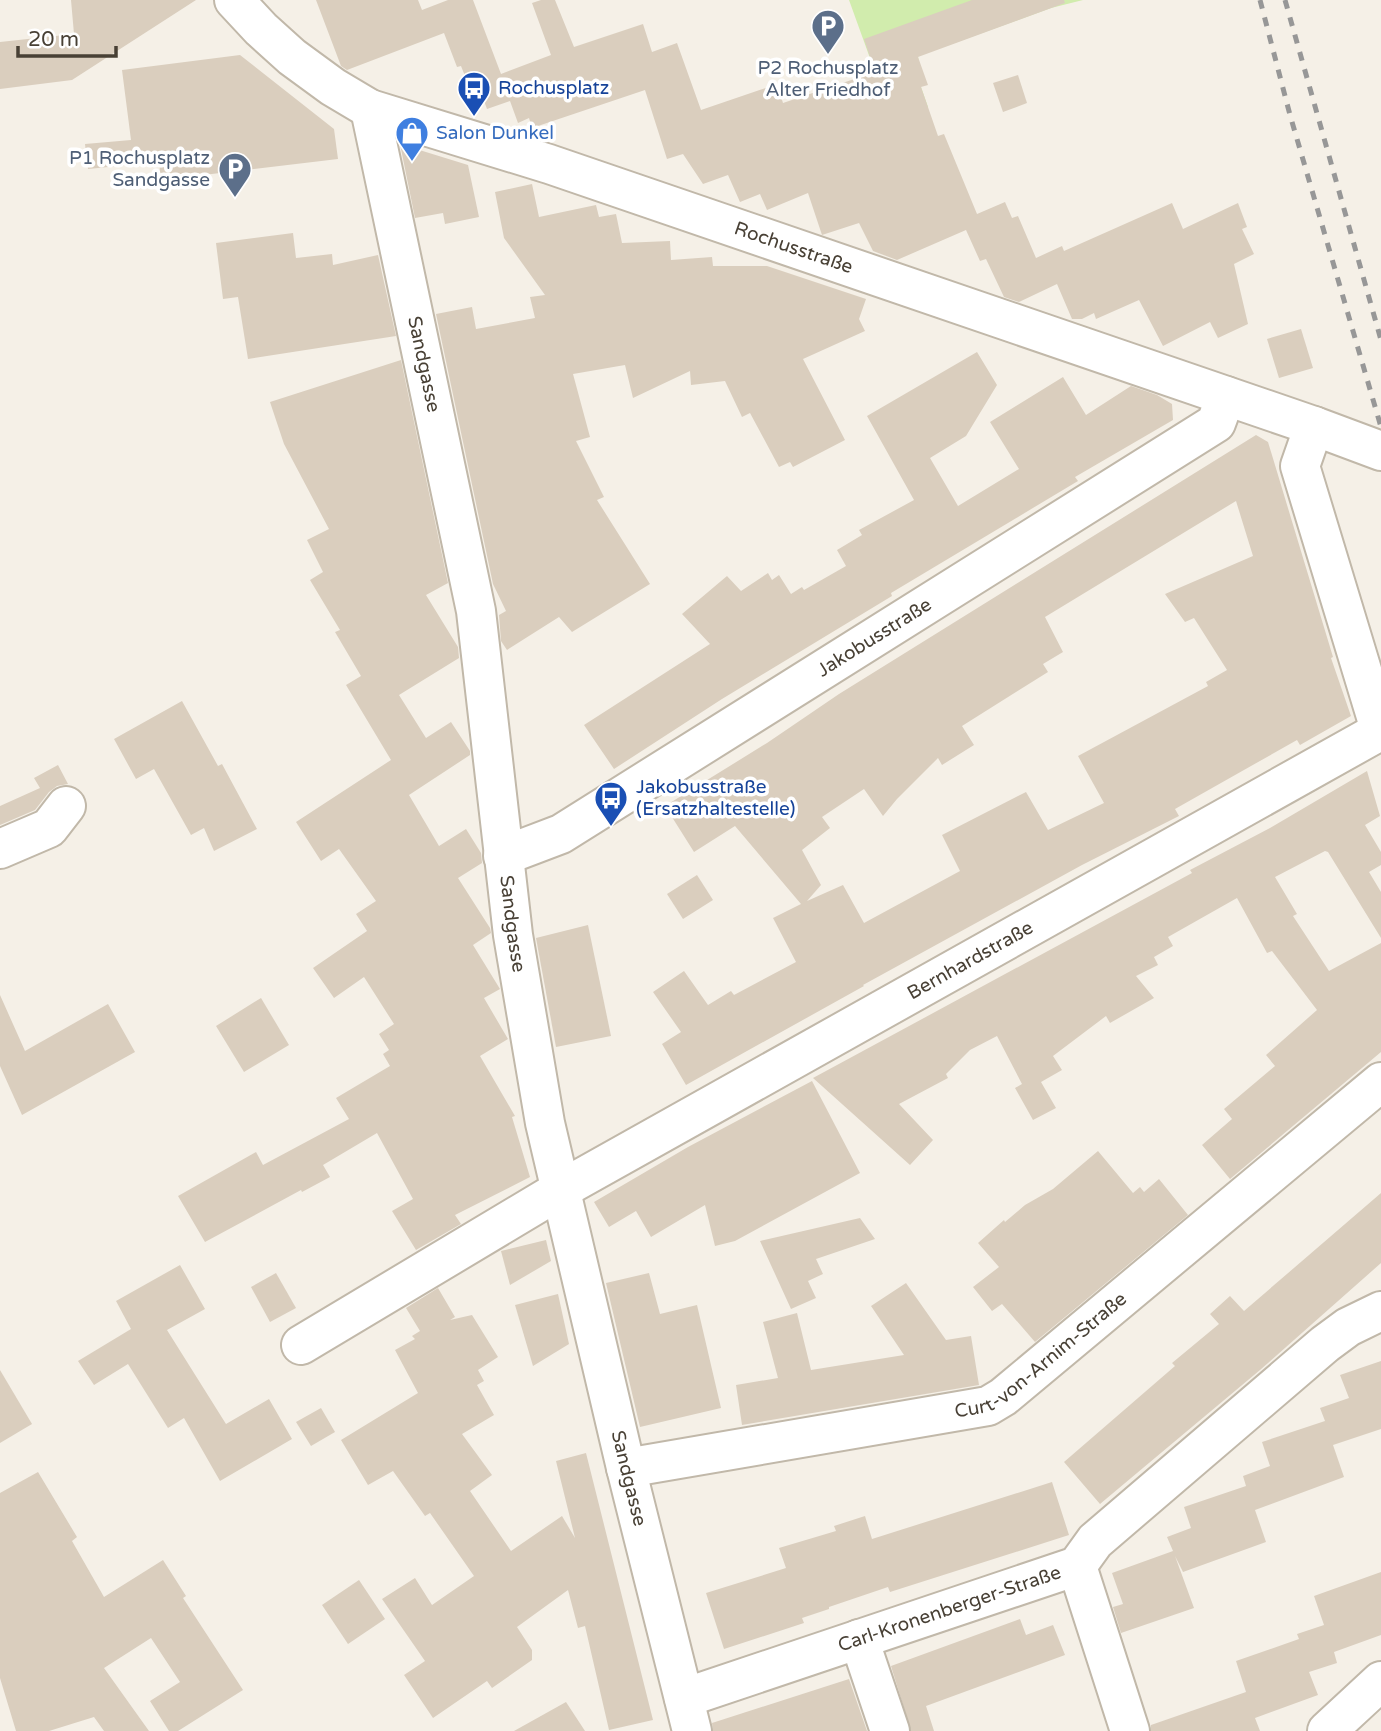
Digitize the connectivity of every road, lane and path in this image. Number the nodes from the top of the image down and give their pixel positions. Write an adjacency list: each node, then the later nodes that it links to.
1 (234, 0): 2 (street, Rochusstraße)
2 (370, 109): 3 (street, Rochusstraße); 9 (street, Sandgasse)
3 (1226, 396): 4 (street, Rochusstraße); 9 (street, Jakobusstraße)
4 (1314, 426): 5 (street, Rochusstraße); 6 (street)
5 (1381, 451)
6 (1381, 732): 11 (street, Bernhardstraße)
7 (66, 806): 8 (street)
8 (0, 849)
9 (503, 856): 11 (street, Sandgasse)
10 (1381, 1082): 14 (street, Curt-von-Arnim-Straße)
11 (560, 1189): 13 (street, Bernhardstraße); 14 (street, Sandgasse)
12 (1381, 1311): 15 (street, Carl-Kronenberger-Straße)
13 (301, 1345)
14 (626, 1468): 18 (street, Sandgasse)
15 (1077, 1566): 16 (street, Carl-Kronenberger-Straße); 20 (street)
16 (859, 1639): 18 (street, Carl-Kronenberger-Straße); 19 (street)
17 (1381, 1681): 21 (street)
18 (688, 1714)
19 (890, 1731)
20 (1130, 1731)
21 (1327, 1731)

